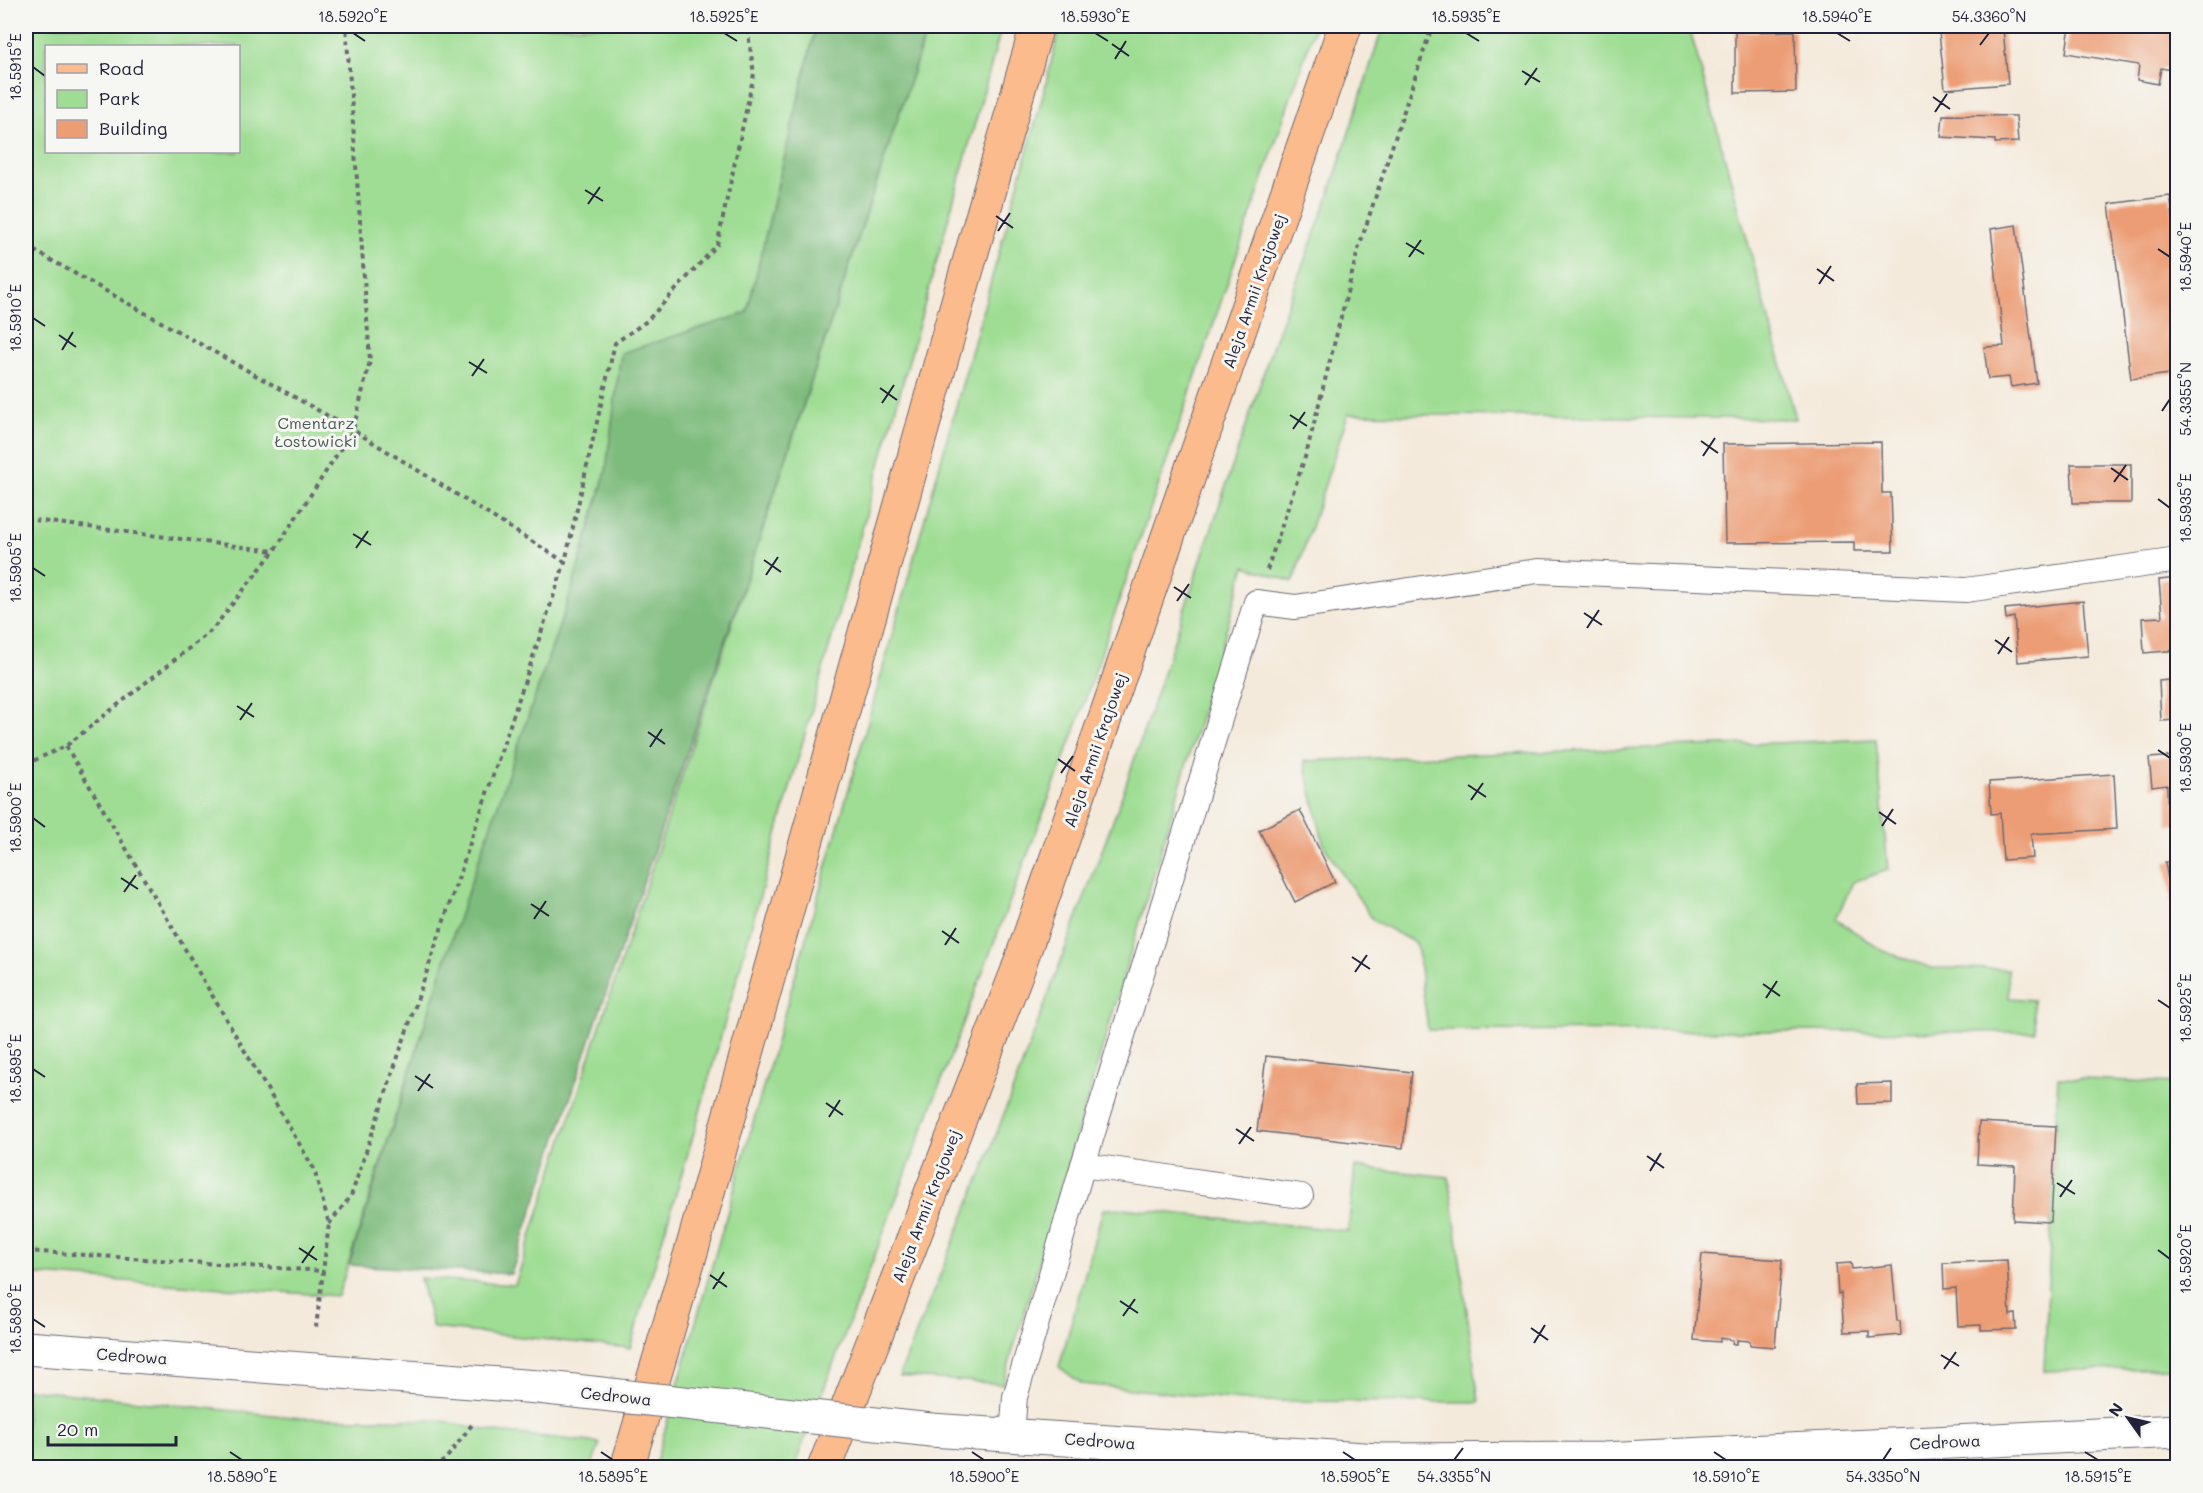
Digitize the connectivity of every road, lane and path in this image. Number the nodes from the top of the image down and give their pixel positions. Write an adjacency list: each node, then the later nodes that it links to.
1 (346, 26): 7 (path)
2 (747, 26): 11 (path)
3 (1037, 26): 26 (main road)
4 (1345, 26): 27 (main road, Aleja Armii Krajowej)
5 (1432, 26): 12 (path)
6 (26, 246): 7 (path)
7 (352, 430): 9 (path); 11 (path)
8 (26, 519): 9 (path)
9 (274, 551): 13 (path)
10 (2178, 560): 12 (lane)
11 (565, 562): 17 (path)
12 (1256, 602): 15 (lane)
13 (66, 746): 14 (path); 17 (path)
14 (26, 764)
15 (1083, 1165): 16 (lane); 24 (lane)
16 (1301, 1196)
17 (329, 1224): 19 (path)
18 (26, 1251): 19 (path)
19 (323, 1271): 20 (path)
20 (316, 1327)
21 (26, 1348): 24 (street, Cedrowa, bridge)
22 (476, 1419): 25 (path)
23 (2178, 1431): 24 (street, Cedrowa)
24 (1012, 1435)
25 (433, 1467)
26 (627, 1467)
27 (824, 1467)

